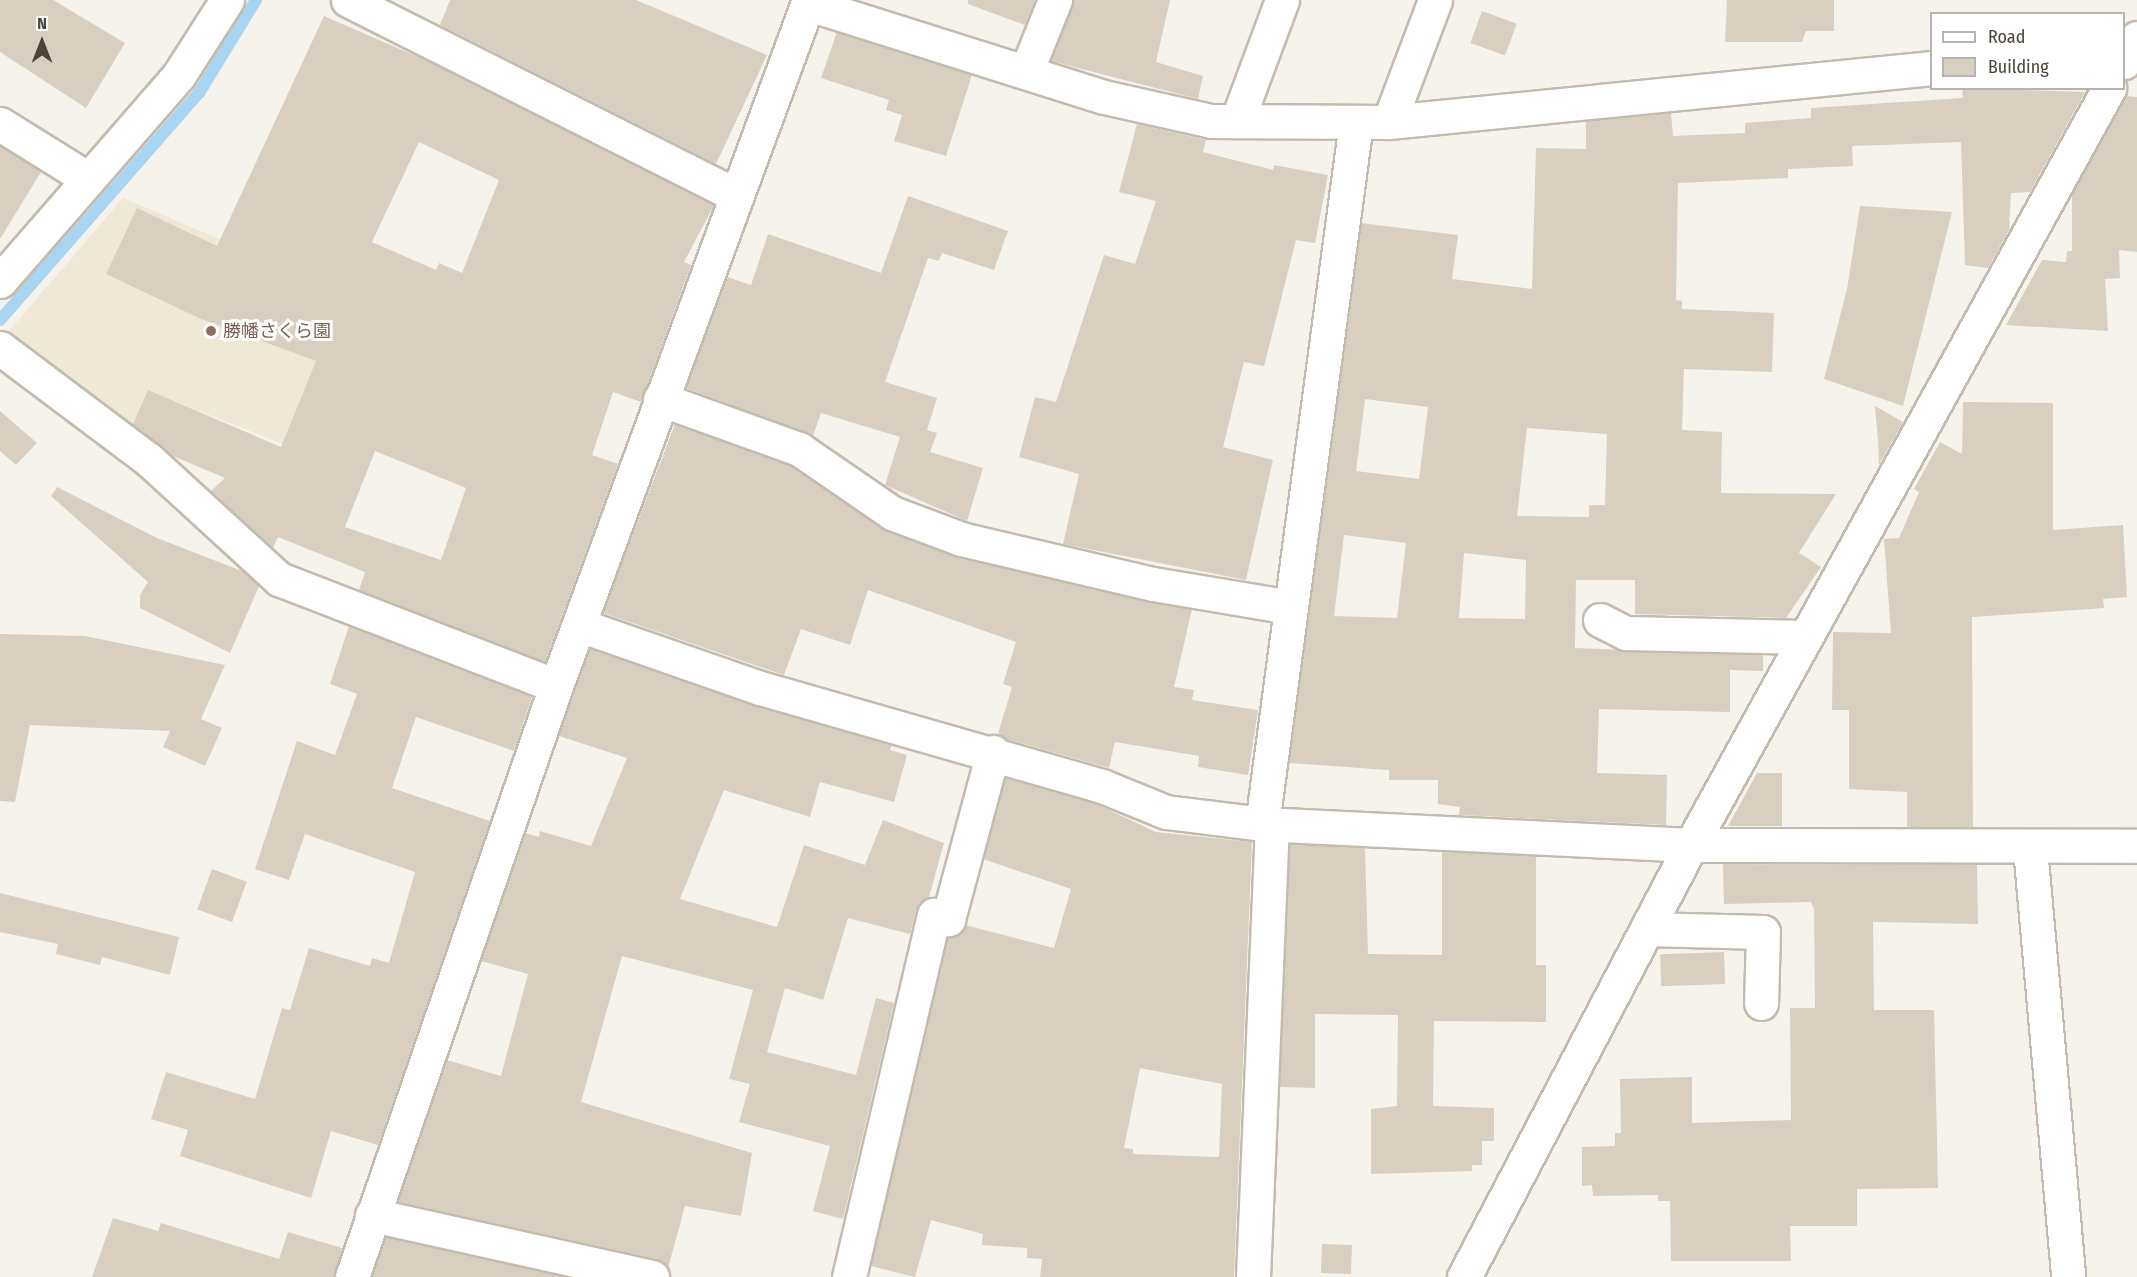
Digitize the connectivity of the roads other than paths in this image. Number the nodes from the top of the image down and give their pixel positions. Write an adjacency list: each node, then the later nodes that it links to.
1 (227, 0): 14 (street)
2 (348, 0): 15 (street)
3 (1054, 0): 8 (street)
4 (1282, 0): 10 (street)
5 (1435, 0): 12 (street)
6 (809, 2): 8 (street); 15 (street)
7 (1930, 68): 12 (street)
8 (1026, 72): 10 (street)
9 (2108, 90): 22 (street)
10 (1237, 121): 11 (street)
11 (1356, 122): 12 (street); 19 (street)
12 (1389, 122)
13 (0, 124): 14 (street)
14 (88, 179): 16 (street)
15 (736, 195): 18 (street)
16 (0, 281)
17 (0, 348): 23 (street)
18 (660, 399): 19 (street); 21 (street)
19 (1291, 607): 25 (street)
20 (1600, 620): 22 (street)
21 (579, 625): 23 (street); 24 (street)
22 (1806, 637): 26 (street)
23 (556, 686): 31 (street)
24 (993, 752): 25 (street); 34 (street)
25 (1267, 824): 26 (street); 35 (street)
26 (1690, 845): 28 (street); 29 (street)
27 (2137, 846): 28 (street)
28 (2030, 848): 37 (street)
29 (1647, 930): 30 (street); 36 (street)
30 (1761, 1003)
31 (372, 1215): 32 (street); 33 (street)
32 (352, 1277)
33 (652, 1277)
34 (849, 1277)
35 (1253, 1277)
36 (1464, 1277)
37 (2068, 1277)

